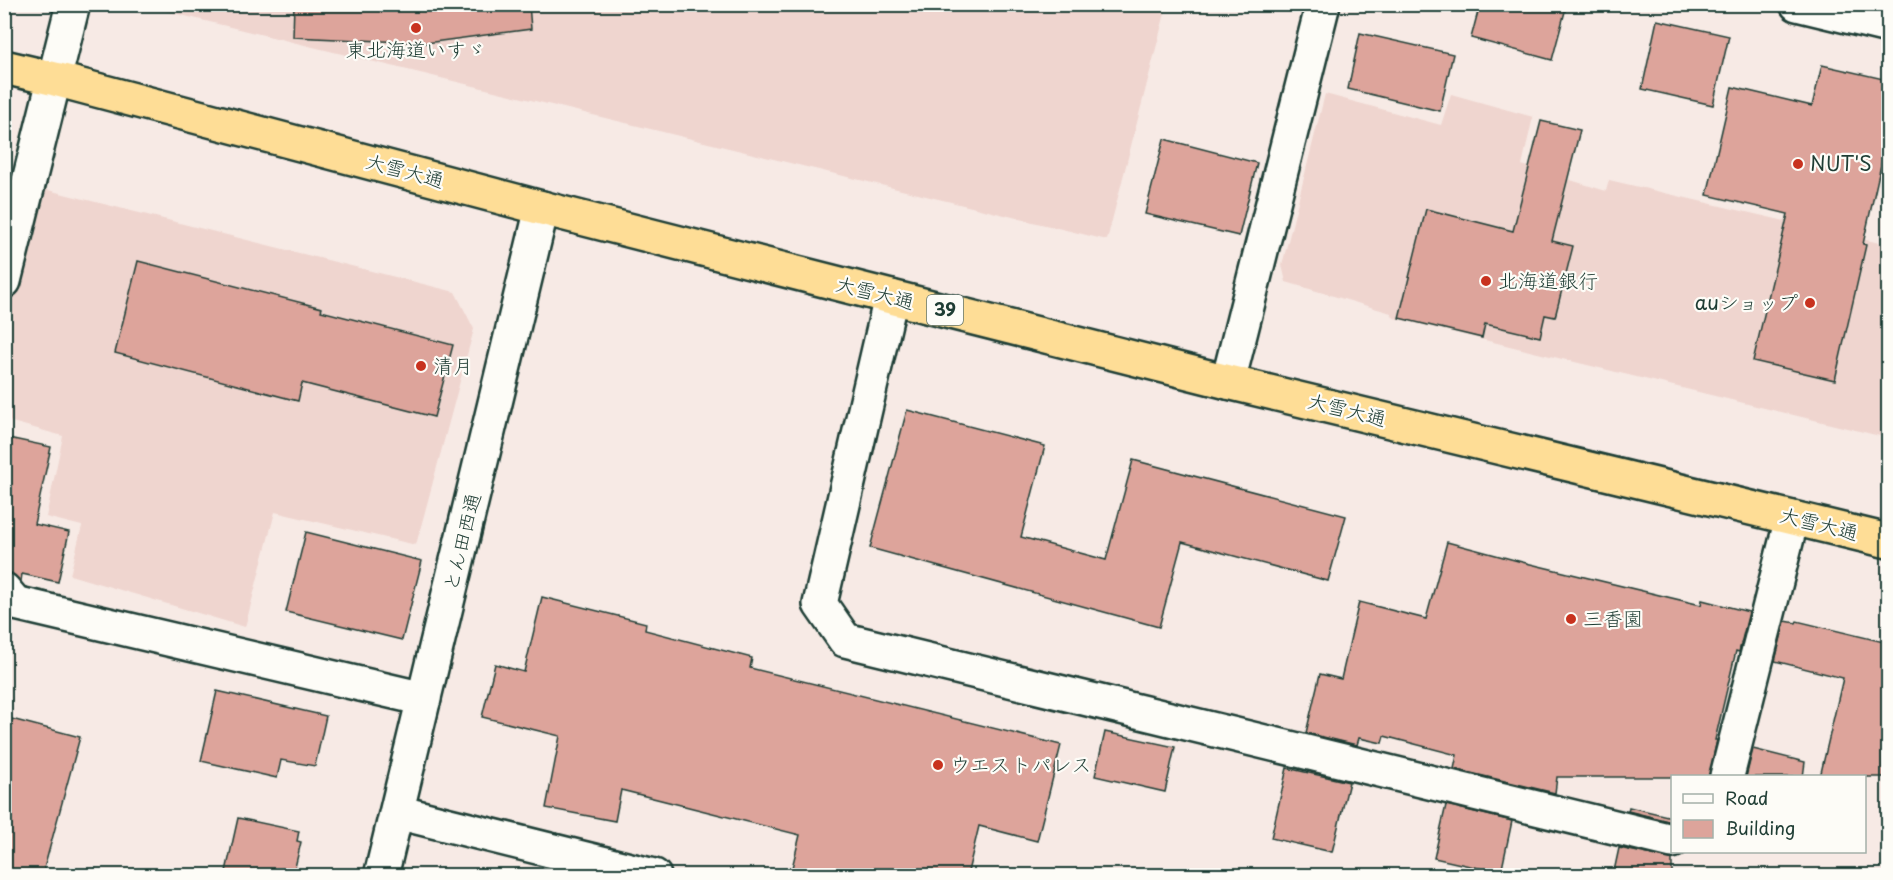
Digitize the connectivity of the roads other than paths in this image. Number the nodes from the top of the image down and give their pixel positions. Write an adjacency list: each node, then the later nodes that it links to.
1 (73, 4): 6 (street)
2 (1323, 4): 10 (street)
3 (1797, 4): 4 (street)
4 (1888, 26)
5 (4, 67): 6 (highway, 大雪大通 / 39)
6 (55, 79): 7 (highway, 大雪大通 / 39); 8 (street)
7 (542, 208): 9 (highway, 大雪大通 / 39); 14 (street, とん田西通)
8 (4, 281)
9 (891, 297): 10 (highway, 大雪大通 / 39); 17 (street)
10 (1228, 382): 11 (highway, 大雪大通 / 39)
11 (1792, 518): 12 (highway, 大雪大通 / 39); 15 (street)
12 (1888, 541)
13 (4, 590): 14 (street)
14 (424, 699): 16 (street, とん田西通)
15 (1728, 775)
16 (397, 812): 18 (street, とん田西通); 19 (street)
17 (1671, 841)
18 (381, 876)
19 (654, 876)

